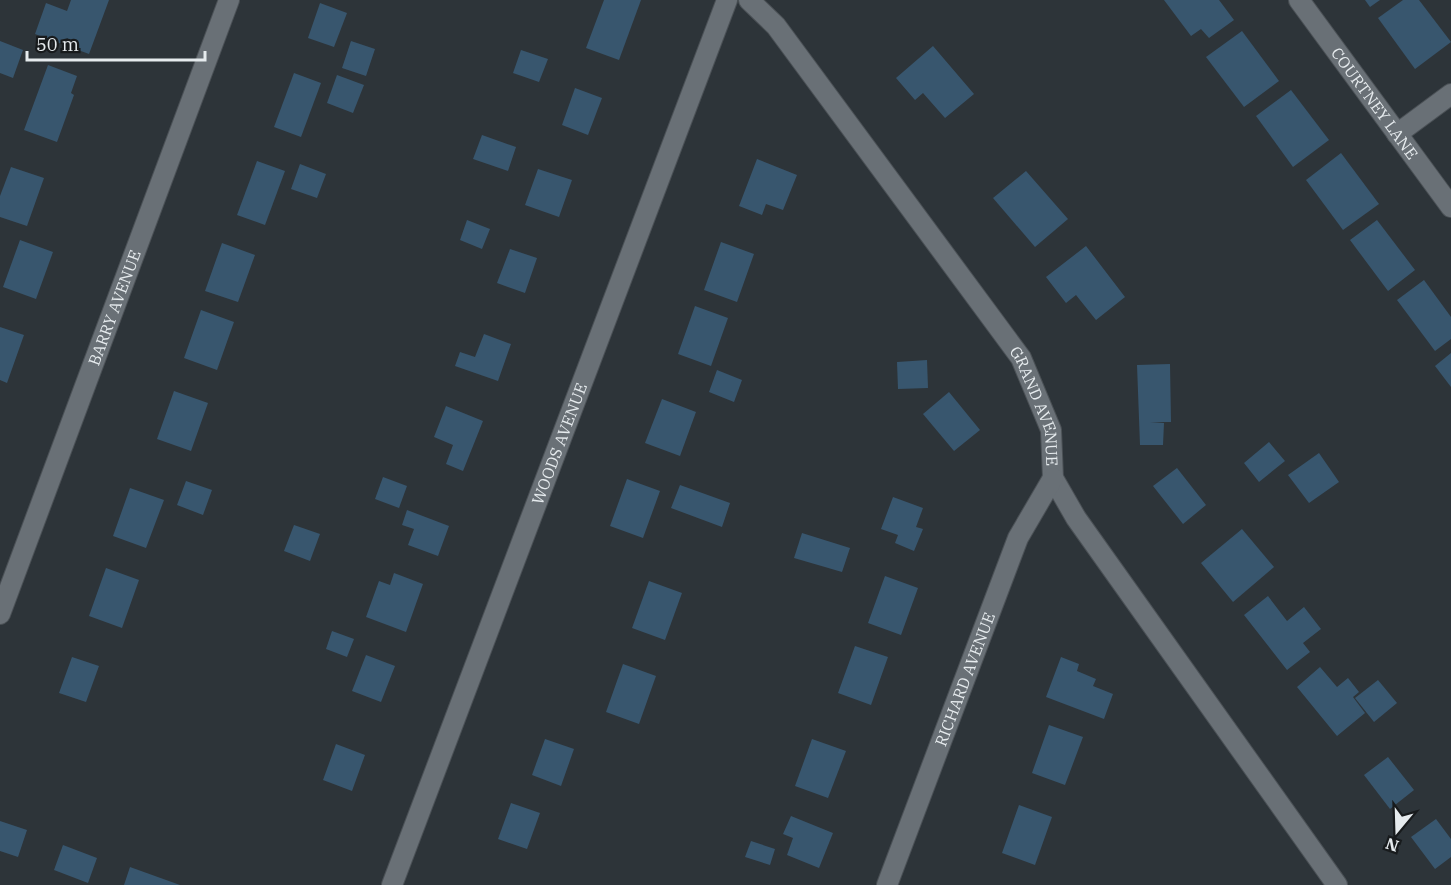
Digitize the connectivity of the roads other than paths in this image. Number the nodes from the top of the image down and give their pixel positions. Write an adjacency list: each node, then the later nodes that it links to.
1 (229, 0): 9 (street, BARRY AVENUE)
2 (727, 0): 10 (street, WOODS AVENUE)
3 (749, 0): 8 (street, GRAND AVENUE)
4 (1299, 0): 6 (street, COURTNEY LANE)
5 (1451, 94): 6 (street)
6 (1397, 134): 7 (street, COURTNEY LANE)
7 (1451, 207)
8 (1053, 478): 11 (street, RICHARD AVENUE); 12 (street, GRAND AVENUE)
9 (0, 614)
10 (392, 885)
11 (886, 885)
12 (1337, 885)

